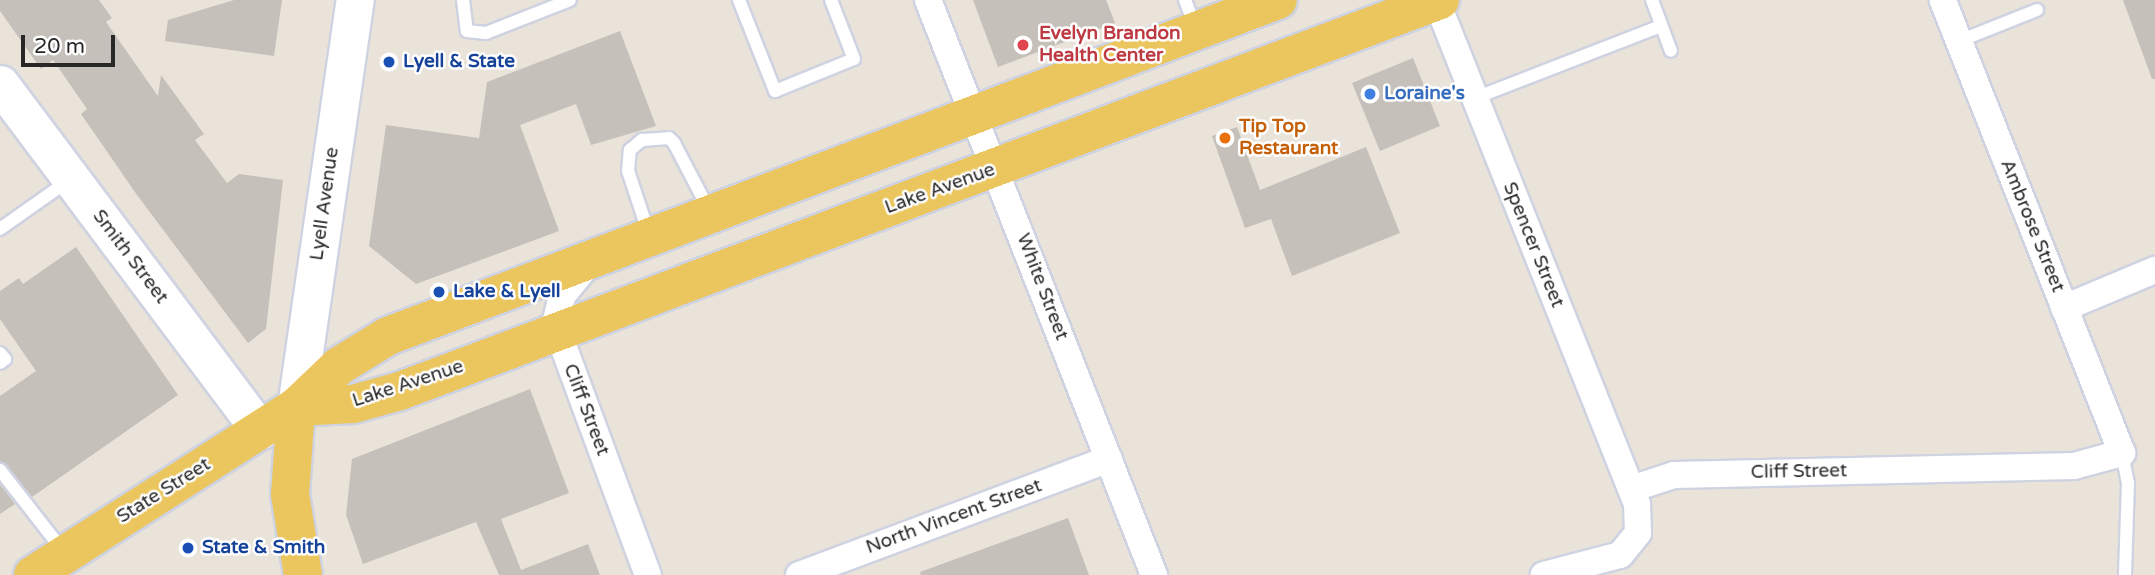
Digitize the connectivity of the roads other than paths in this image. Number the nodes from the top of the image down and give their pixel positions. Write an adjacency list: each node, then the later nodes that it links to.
1 (355, 0): 30 (street, Lyell Avenue)
2 (463, 0): 3 (lane)
3 (570, 0)
4 (739, 0): 5 (lane)
5 (831, 0)
6 (928, 0): 18 (street, White Street)
7 (1279, 0): 12 (main road, Lake Avenue)
8 (1437, 0): 17 (street, Spencer Street); 19 (main road, Lake Avenue)
9 (1652, 0): 13 (lane)
10 (1943, 0): 14 (street, Ambrose Street)
11 (2037, 10): 14 (lane)
12 (1191, 15): 18 (main road, Lake Avenue)
13 (1661, 26): 15 (lane); 17 (lane)
14 (1959, 41): 26 (street, Ambrose Street)
15 (1671, 51)
16 (0, 84): 20 (street, Smith Street)
17 (1475, 98): 35 (street, Spencer Street)
18 (975, 115): 19 (street, White Street); 21 (main road, Lake Avenue)
19 (997, 168): 27 (main road, Lake Avenue); 33 (street, White Street)
20 (71, 179): 22 (lane); 31 (street, Smith Street)
21 (711, 214): 23 (main road, Lake Avenue); 23 (lane)
22 (0, 229)
23 (650, 236): 24 (main road, Lake Avenue)
24 (599, 255): 27 (street); 30 (main road, Lake Avenue)
25 (2155, 270): 26 (street)
26 (2064, 307): 32 (street, Ambrose Street)
27 (556, 332): 30 (main road, Lake Avenue); 39 (street, Cliff Street)
28 (0, 353): 29 (lane)
29 (0, 363)
30 (296, 407): 31 (main road, State Street); 38 (main road)
31 (260, 430): 36 (main road, State Street)
32 (2122, 453): 35 (street, Cliff Street); 43 (lane)
33 (1109, 459): 40 (street, North Vincent Street); 41 (street, White Street)
34 (0, 470): 36 (lane)
35 (1631, 489): 42 (street)
36 (65, 554): 37 (main road, State Street)
37 (33, 575)
38 (303, 575)
39 (648, 575)
40 (799, 575)
41 (1154, 575)
42 (1544, 575)
43 (2125, 575)

